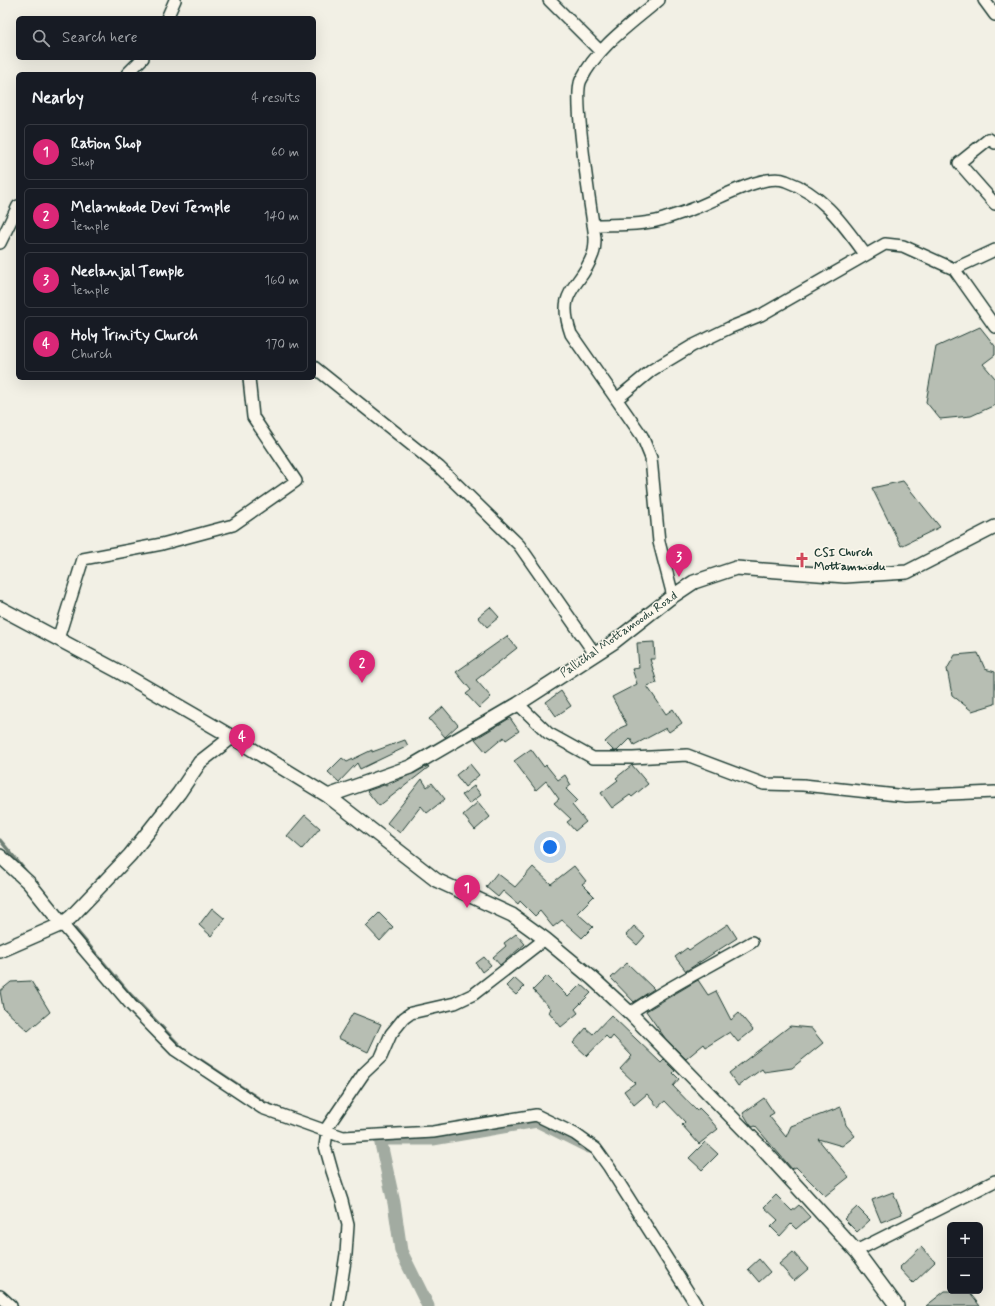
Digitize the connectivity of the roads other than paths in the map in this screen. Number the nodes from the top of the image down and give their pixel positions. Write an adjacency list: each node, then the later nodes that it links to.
1 (175, 0): 6 (street)
2 (549, 0): 7 (street)
3 (659, 0): 7 (street)
4 (984, 0): 5 (street)
5 (995, 15)
6 (168, 16)
7 (600, 51): 13 (street)
8 (141, 60): 9 (street)
9 (130, 72)
10 (995, 143): 11 (street)
11 (995, 204)
12 (16, 210): 14 (street)
13 (593, 225): 16 (street); 21 (street)
14 (0, 243)
15 (995, 250): 17 (street)
16 (865, 254): 17 (street); 21 (street)
17 (954, 269): 18 (street)
18 (995, 327)
19 (316, 369): 26 (street)
20 (249, 380): 25 (street)
21 (617, 399): 23 (street)
22 (995, 527): 23 (street, Pallichal Mottamoodu Road)
23 (674, 596): 26 (street, Pallichal Mottamoodu Road)
24 (0, 608): 25 (street)
25 (58, 639): 28 (street)
26 (595, 654): 27 (street, Pallichal Mottamoodu Road)
27 (518, 704): 29 (street); 30 (street, Pallichal Mottamoodu Road)
28 (232, 737): 30 (street); 32 (street)
29 (995, 792)
30 (328, 796): 33 (street)
31 (0, 856): 32 (street)
32 (62, 924): 35 (street); 37 (street)
33 (545, 939): 36 (street); 37 (street)
34 (752, 942): 36 (street)
35 (0, 951)
36 (630, 1013): 39 (street)
37 (327, 1133): 42 (street); 43 (street)
38 (995, 1181): 39 (street)
39 (856, 1252): 44 (street)
40 (0, 1296): 41 (street)
41 (11, 1306)
42 (338, 1306)
43 (697, 1306)
44 (897, 1306)

